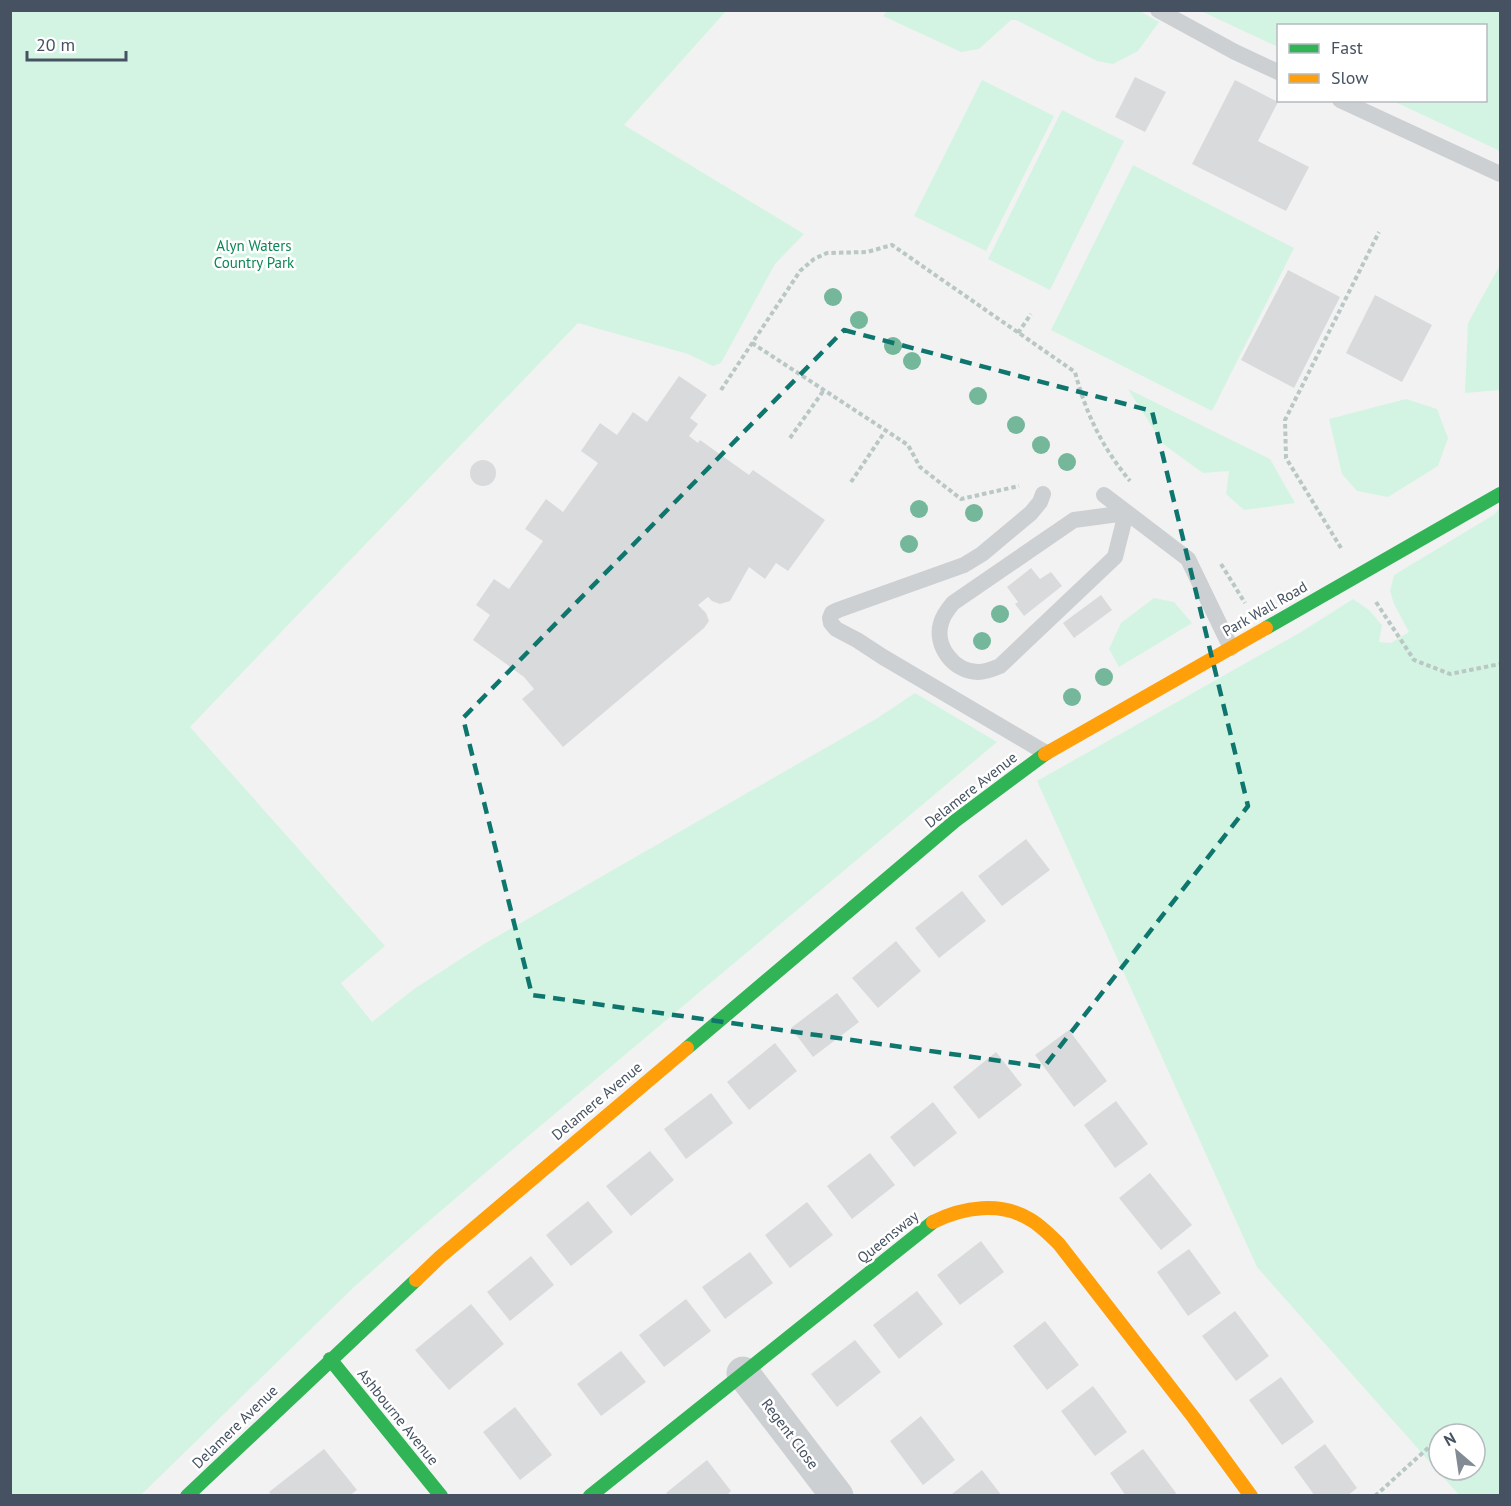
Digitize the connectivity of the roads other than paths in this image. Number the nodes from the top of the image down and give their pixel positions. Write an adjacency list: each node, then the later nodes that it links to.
1 (1158, 10): 2 (lane)
2 (1277, 72)
3 (1344, 102): 4 (lane)
4 (1500, 174)
5 (1043, 494): 10 (lane)
6 (1500, 494): 9 (street, Park Wall Road)
7 (1104, 495): 8 (lane)
8 (1126, 513): 8 (lane); 9 (lane)
9 (1231, 648): 10 (street, Park Wall Road)
10 (1046, 753): 11 (street, Delamere Avenue)
11 (330, 1359): 13 (street, Delamere Avenue); 14 (street, Ashbourne Avenue)
12 (743, 1373): 15 (street, Queensway); 16 (street, Regent Close); 17 (street, Queensway)
13 (187, 1496)
14 (441, 1496)
15 (590, 1496)
16 (837, 1496)
17 (1251, 1496)

